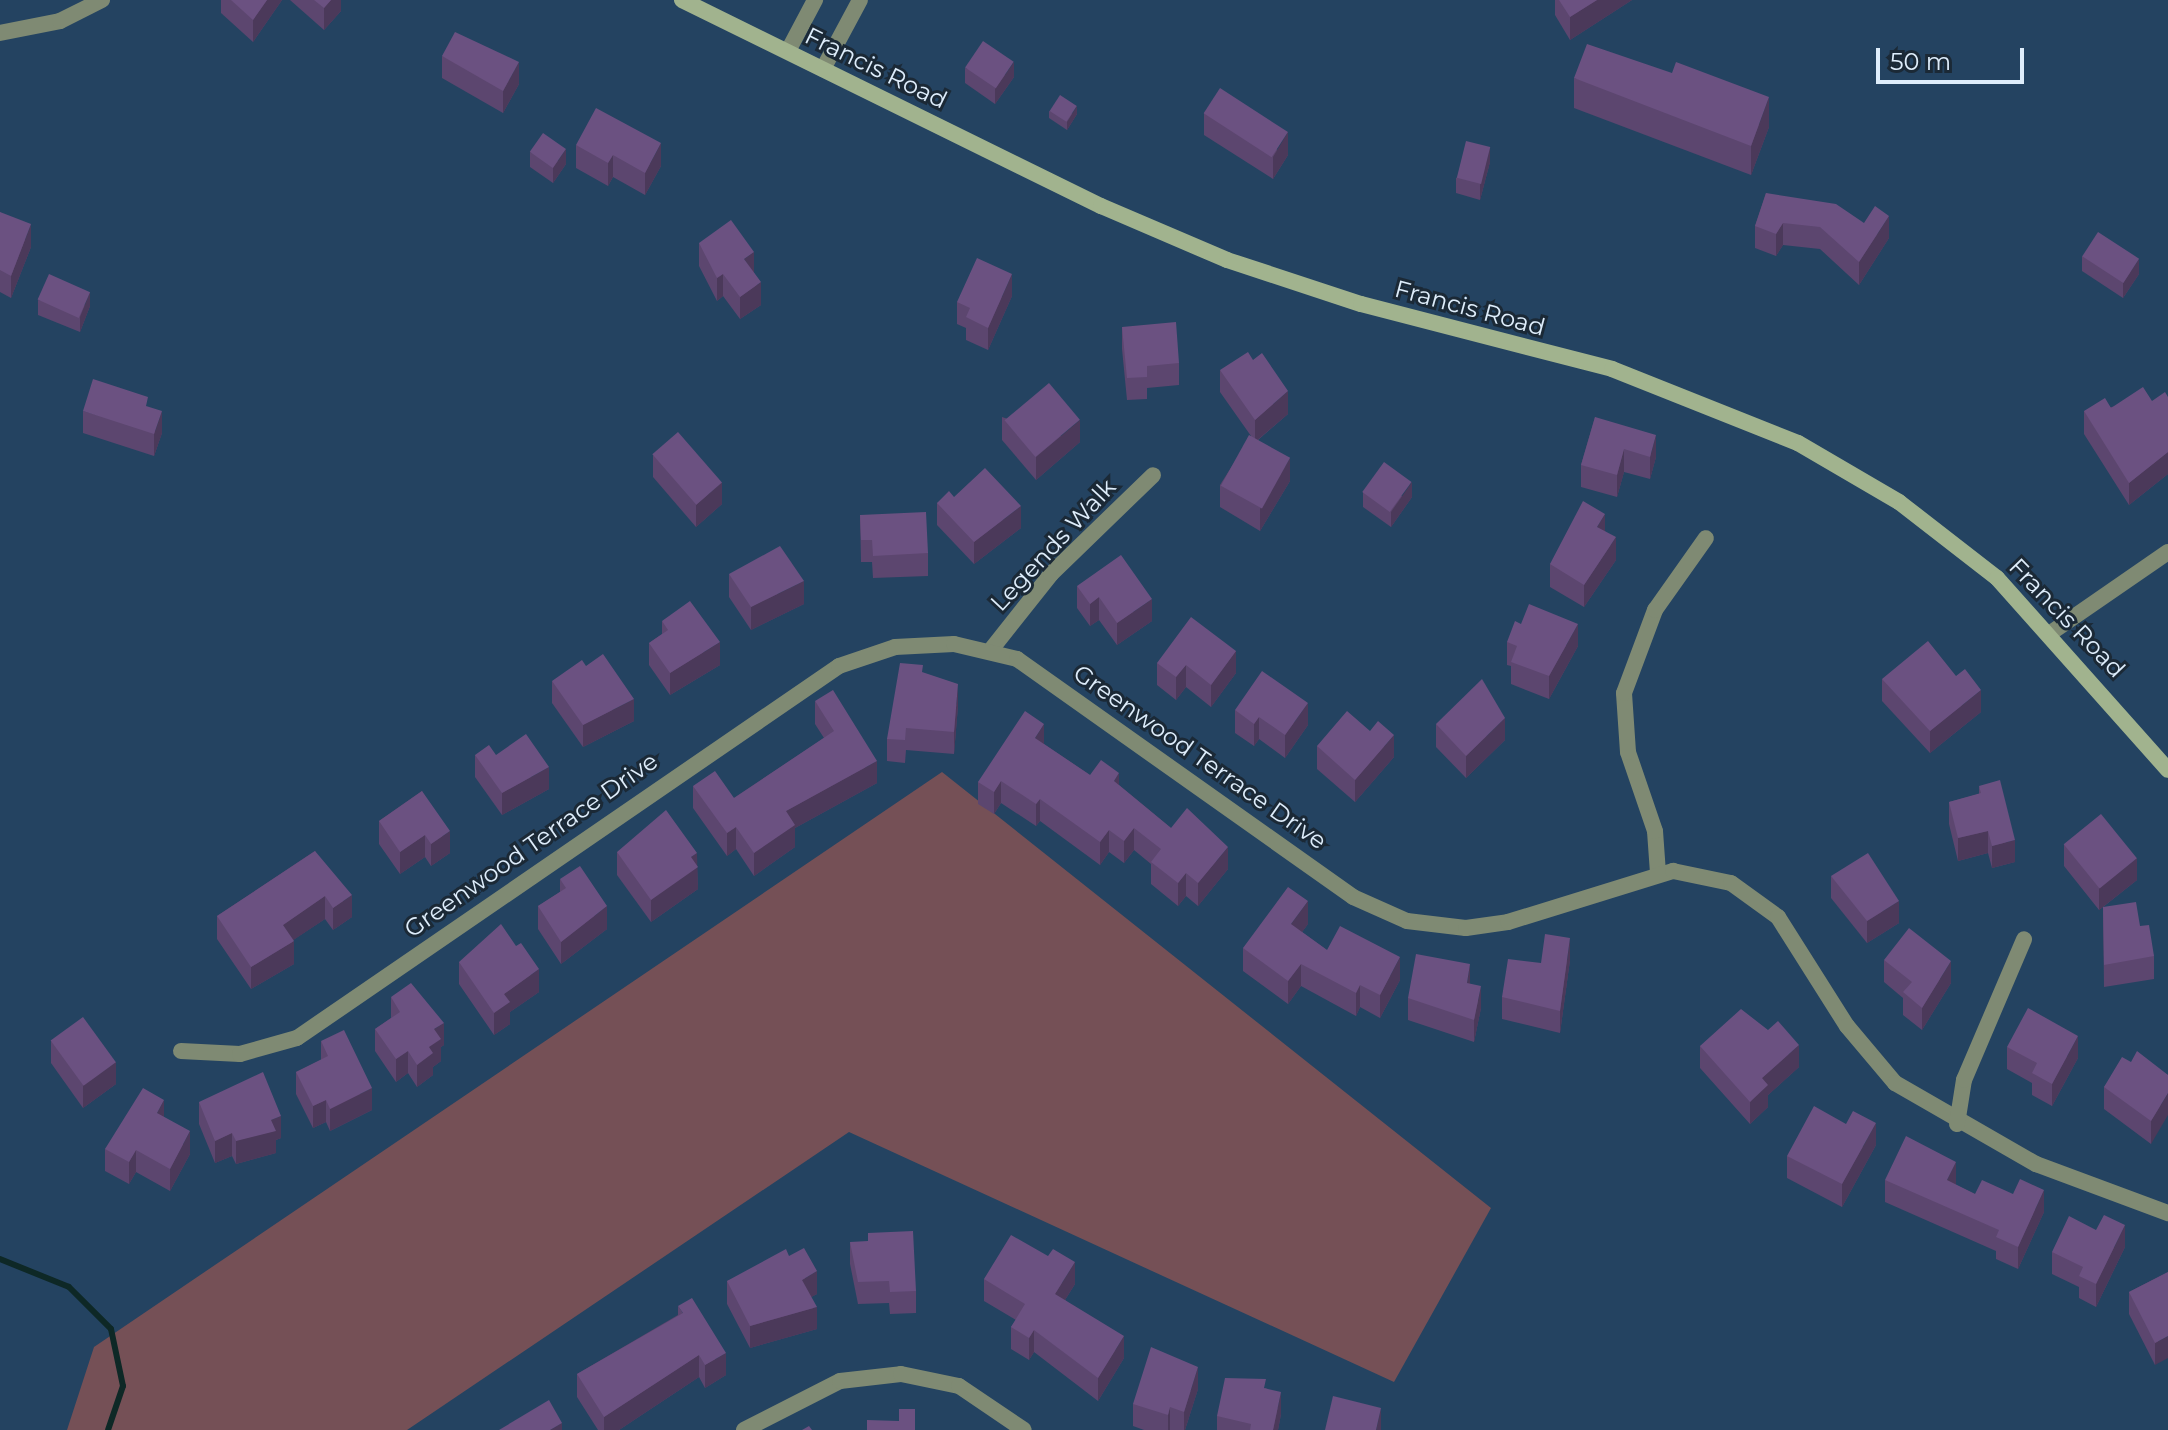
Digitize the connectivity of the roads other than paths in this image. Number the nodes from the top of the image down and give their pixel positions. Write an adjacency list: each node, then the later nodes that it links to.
1 (102, 0): 5 (street)
2 (682, 0): 6 (street, Francis Road)
3 (815, 0): 6 (street)
4 (860, 0): 7 (street)
5 (0, 33)
6 (788, 51): 7 (street, Francis Road)
7 (823, 69): 11 (street, Francis Road)
8 (1153, 475): 12 (street, Legends Walk)
9 (1706, 538): 14 (street)
10 (2168, 552): 11 (street)
11 (2052, 632): 13 (street, Francis Road)
12 (990, 651): 14 (street, Greenwood Terrace Drive); 16 (street, Greenwood Terrace Drive)
13 (2168, 770)
14 (1658, 873): 17 (street, Greenwood Terrace Drive)
15 (2024, 939): 17 (street)
16 (181, 1051)
17 (1957, 1124): 18 (street, Greenwood Terrace Drive)
18 (2168, 1213)
19 (744, 1430): 20 (street)
20 (1024, 1430)

